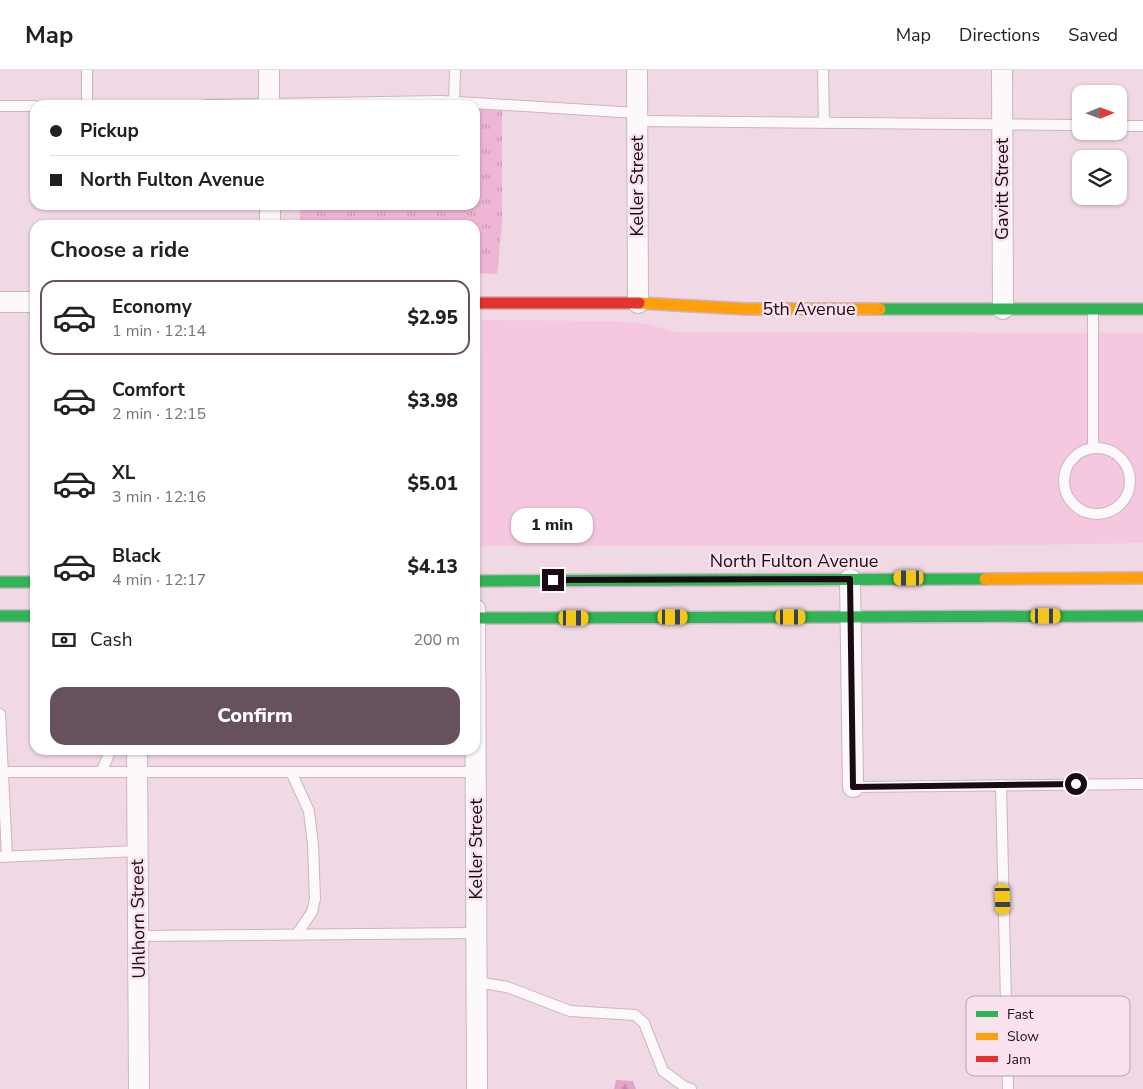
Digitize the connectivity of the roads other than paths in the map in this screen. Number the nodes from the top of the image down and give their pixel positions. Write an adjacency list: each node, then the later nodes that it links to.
1 (88, 70): 7 (lane)
2 (268, 70): 8 (street)
3 (455, 70): 9 (lane)
4 (637, 70): 13 (street, Keller Street)
5 (823, 70): 14 (lane)
6 (1002, 70): 15 (street, Gavitt Street)
7 (87, 100)
8 (269, 100)
9 (454, 100)
10 (480, 104): 13 (lane)
11 (0, 106): 12 (lane)
12 (30, 106)
13 (637, 117): 14 (lane); 22 (street, Keller Street)
14 (824, 123): 15 (lane)
15 (1002, 124): 16 (lane); 23 (street, Gavitt Street)
16 (1072, 125)
17 (1128, 126): 18 (lane)
18 (1143, 126)
19 (0, 302): 20 (street)
20 (30, 302)
21 (480, 303): 22 (main road, 5th Avenue)
22 (638, 303): 23 (main road, 5th Avenue)
23 (1003, 308): 24 (main road, 5th Avenue)
24 (1093, 309): 25 (main road, 5th Avenue); 26 (lane)
25 (1143, 309)
26 (1094, 448): 26 (lane)
27 (1143, 578): 28 (main road, North Fulton Avenue)
28 (850, 579): 29 (main road, North Fulton Avenue); 35 (street)
29 (480, 580)
30 (0, 582): 31 (main road)
31 (30, 582)
32 (0, 616): 33 (main road)
33 (30, 616)
34 (1143, 616): 35 (main road)
35 (850, 617): 36 (main road); 48 (street)
36 (480, 618)
37 (0, 714): 41 (lane)
38 (109, 755): 42 (lane)
39 (137, 755): 43 (street, Uhlhorn Street)
40 (475, 755): 45 (street, Keller Street)
41 (3, 772): 42 (lane); 50 (lane)
42 (101, 772): 43 (lane)
43 (137, 772): 44 (lane); 49 (street, Uhlhorn Street)
44 (291, 772): 45 (lane); 52 (lane)
45 (475, 772): 51 (street, Keller Street)
46 (1143, 784): 47 (lane)
47 (1000, 785): 48 (lane); 55 (lane)
48 (853, 787)
49 (137, 851): 50 (lane); 53 (street, Uhlhorn Street)
50 (3, 857)
51 (476, 933): 52 (lane); 54 (street, Keller Street)
52 (297, 934): 53 (lane)
53 (138, 936): 57 (street, Uhlhorn Street)
54 (477, 982): 58 (street, Keller Street); 59 (lane)
55 (1006, 996)
56 (1008, 1076): 60 (lane)
57 (139, 1089)
58 (477, 1089)
59 (691, 1089)
60 (1008, 1089)

